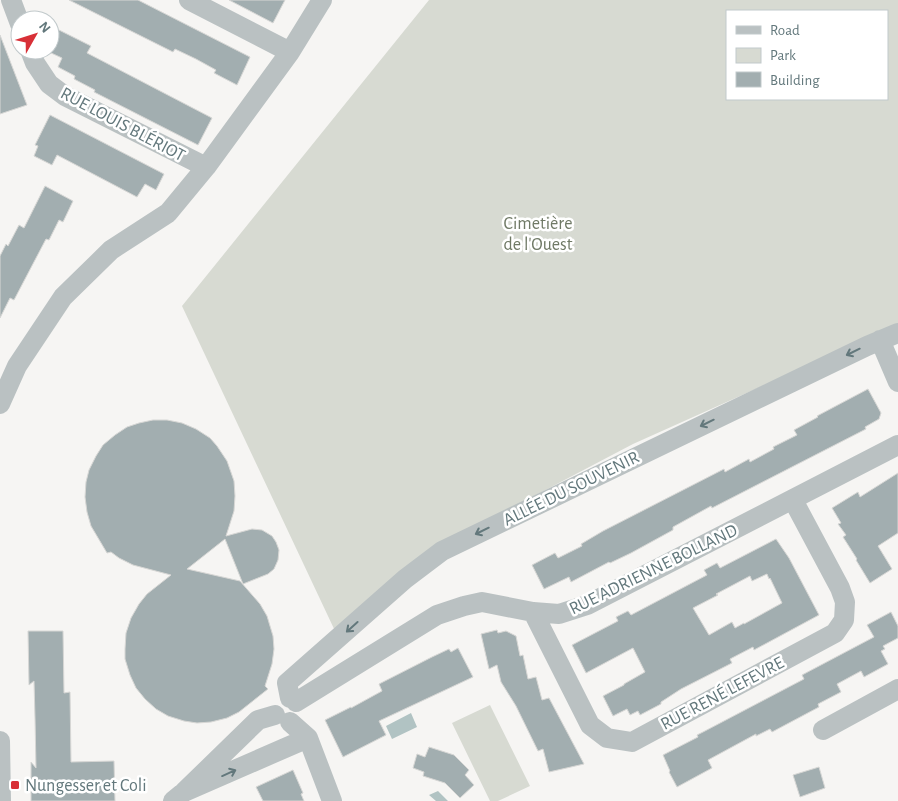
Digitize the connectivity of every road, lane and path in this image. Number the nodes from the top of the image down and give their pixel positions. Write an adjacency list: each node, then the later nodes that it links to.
1 (188, 0): 3 (street)
2 (322, 0): 3 (street)
3 (290, 52): 5 (street)
4 (34, 60): 5 (street, RUE LOUIS BLÉRIOT)
5 (206, 167): 8 (street)
6 (889, 336): 7 (street); 13 (street, ALLÉE DU SOUVENIR, one-way to 13)
7 (898, 382)
8 (0, 404)
9 (898, 446): 10 (street, RUE ADRIENNE BOLLAND)
10 (793, 500): 11 (street, RUE ADRIENNE BOLLAND); 11 (street, RUE RENÉ LEFEVRE)
11 (532, 612): 13 (street, RUE ADRIENNE BOLLAND)
12 (898, 689): 15 (street)
13 (293, 700): 14 (street, RUE ADRIENNE BOLLAND)
14 (283, 718): 16 (street); 18 (street)
15 (823, 730)
16 (308, 738): 18 (street, one-way to 16); 20 (street)
17 (0, 742): 19 (street)
18 (178, 797)
19 (1, 801)
20 (332, 801)

